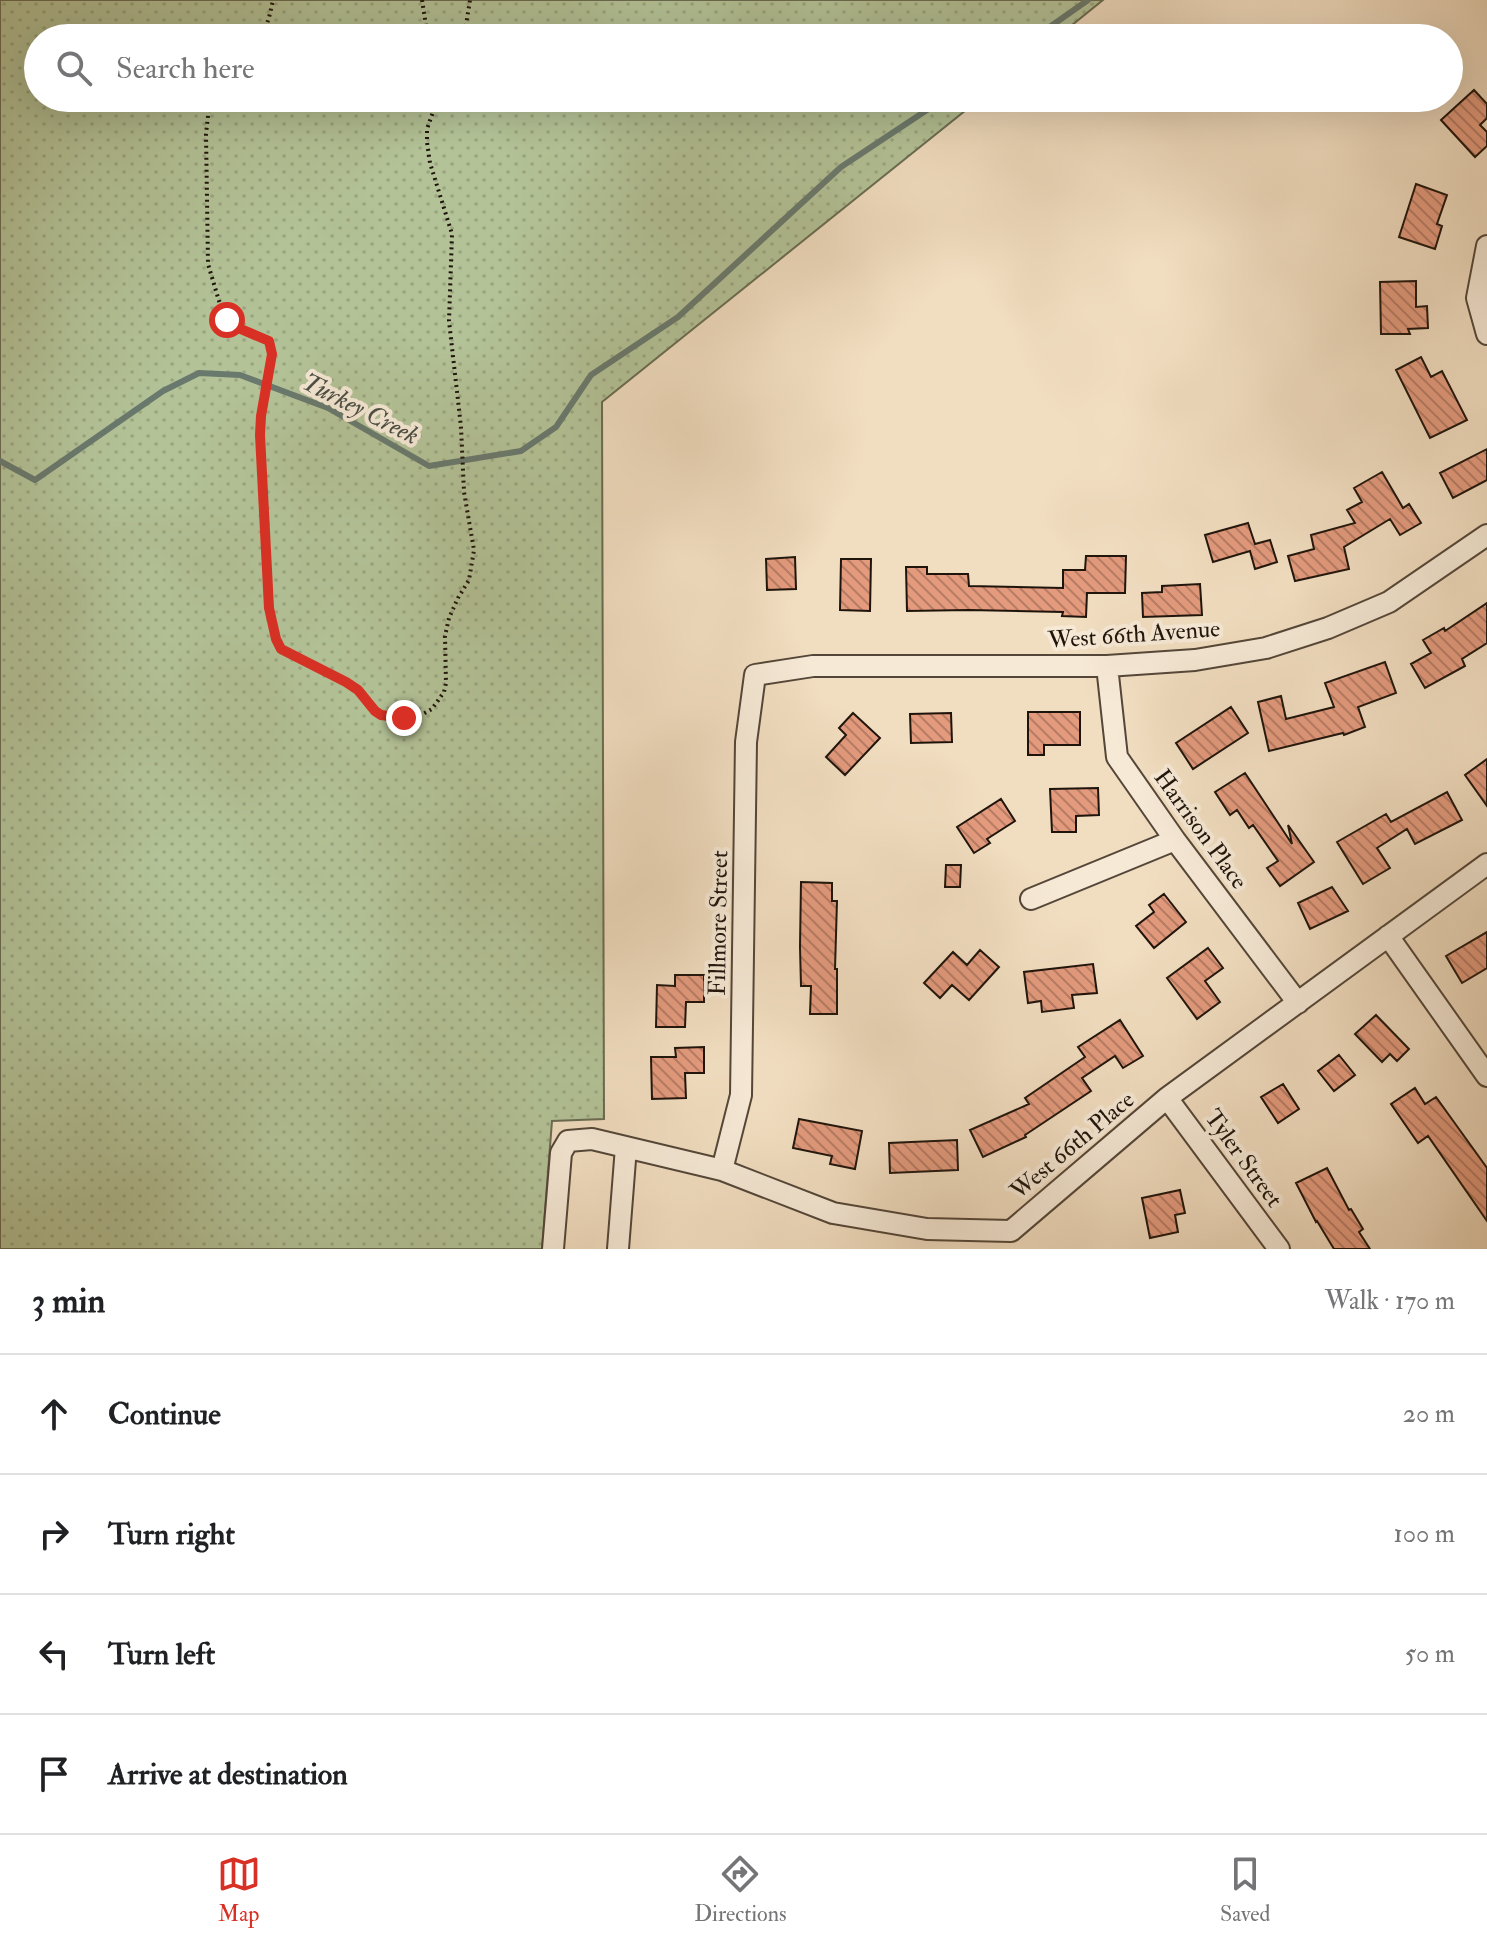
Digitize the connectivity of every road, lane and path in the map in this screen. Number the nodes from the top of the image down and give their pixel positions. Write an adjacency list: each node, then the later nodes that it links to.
1 (273, 0): 4 (path)
2 (422, 0): 5 (path)
3 (470, 0): 6 (path)
4 (266, 24)
5 (426, 24)
6 (466, 24)
7 (208, 112): 8 (path)
8 (433, 112)
9 (1487, 246): 10 (street)
10 (1487, 334)
11 (1487, 535): 12 (street, West 66th Avenue)
12 (1107, 666): 13 (street, West 66th Avenue); 14 (street, Harrison Place)
13 (755, 675): 22 (street, Fillmore Street)
14 (1175, 840): 16 (street); 18 (street, Harrison Place)
15 (1487, 864): 17 (street, West 66th Place)
16 (1031, 899)
17 (1388, 936): 18 (street, West 66th Place); 19 (street)
18 (1298, 1003): 20 (street, West 66th Place)
19 (1487, 1076)
20 (1167, 1098): 22 (street, West 66th Place); 25 (street, Tyler Street)
21 (626, 1147): 22 (street, West 66th Place); 23 (street, West 66th Place); 24 (street)
22 (722, 1170)
23 (553, 1249)
24 (618, 1249)
25 (1279, 1249)

